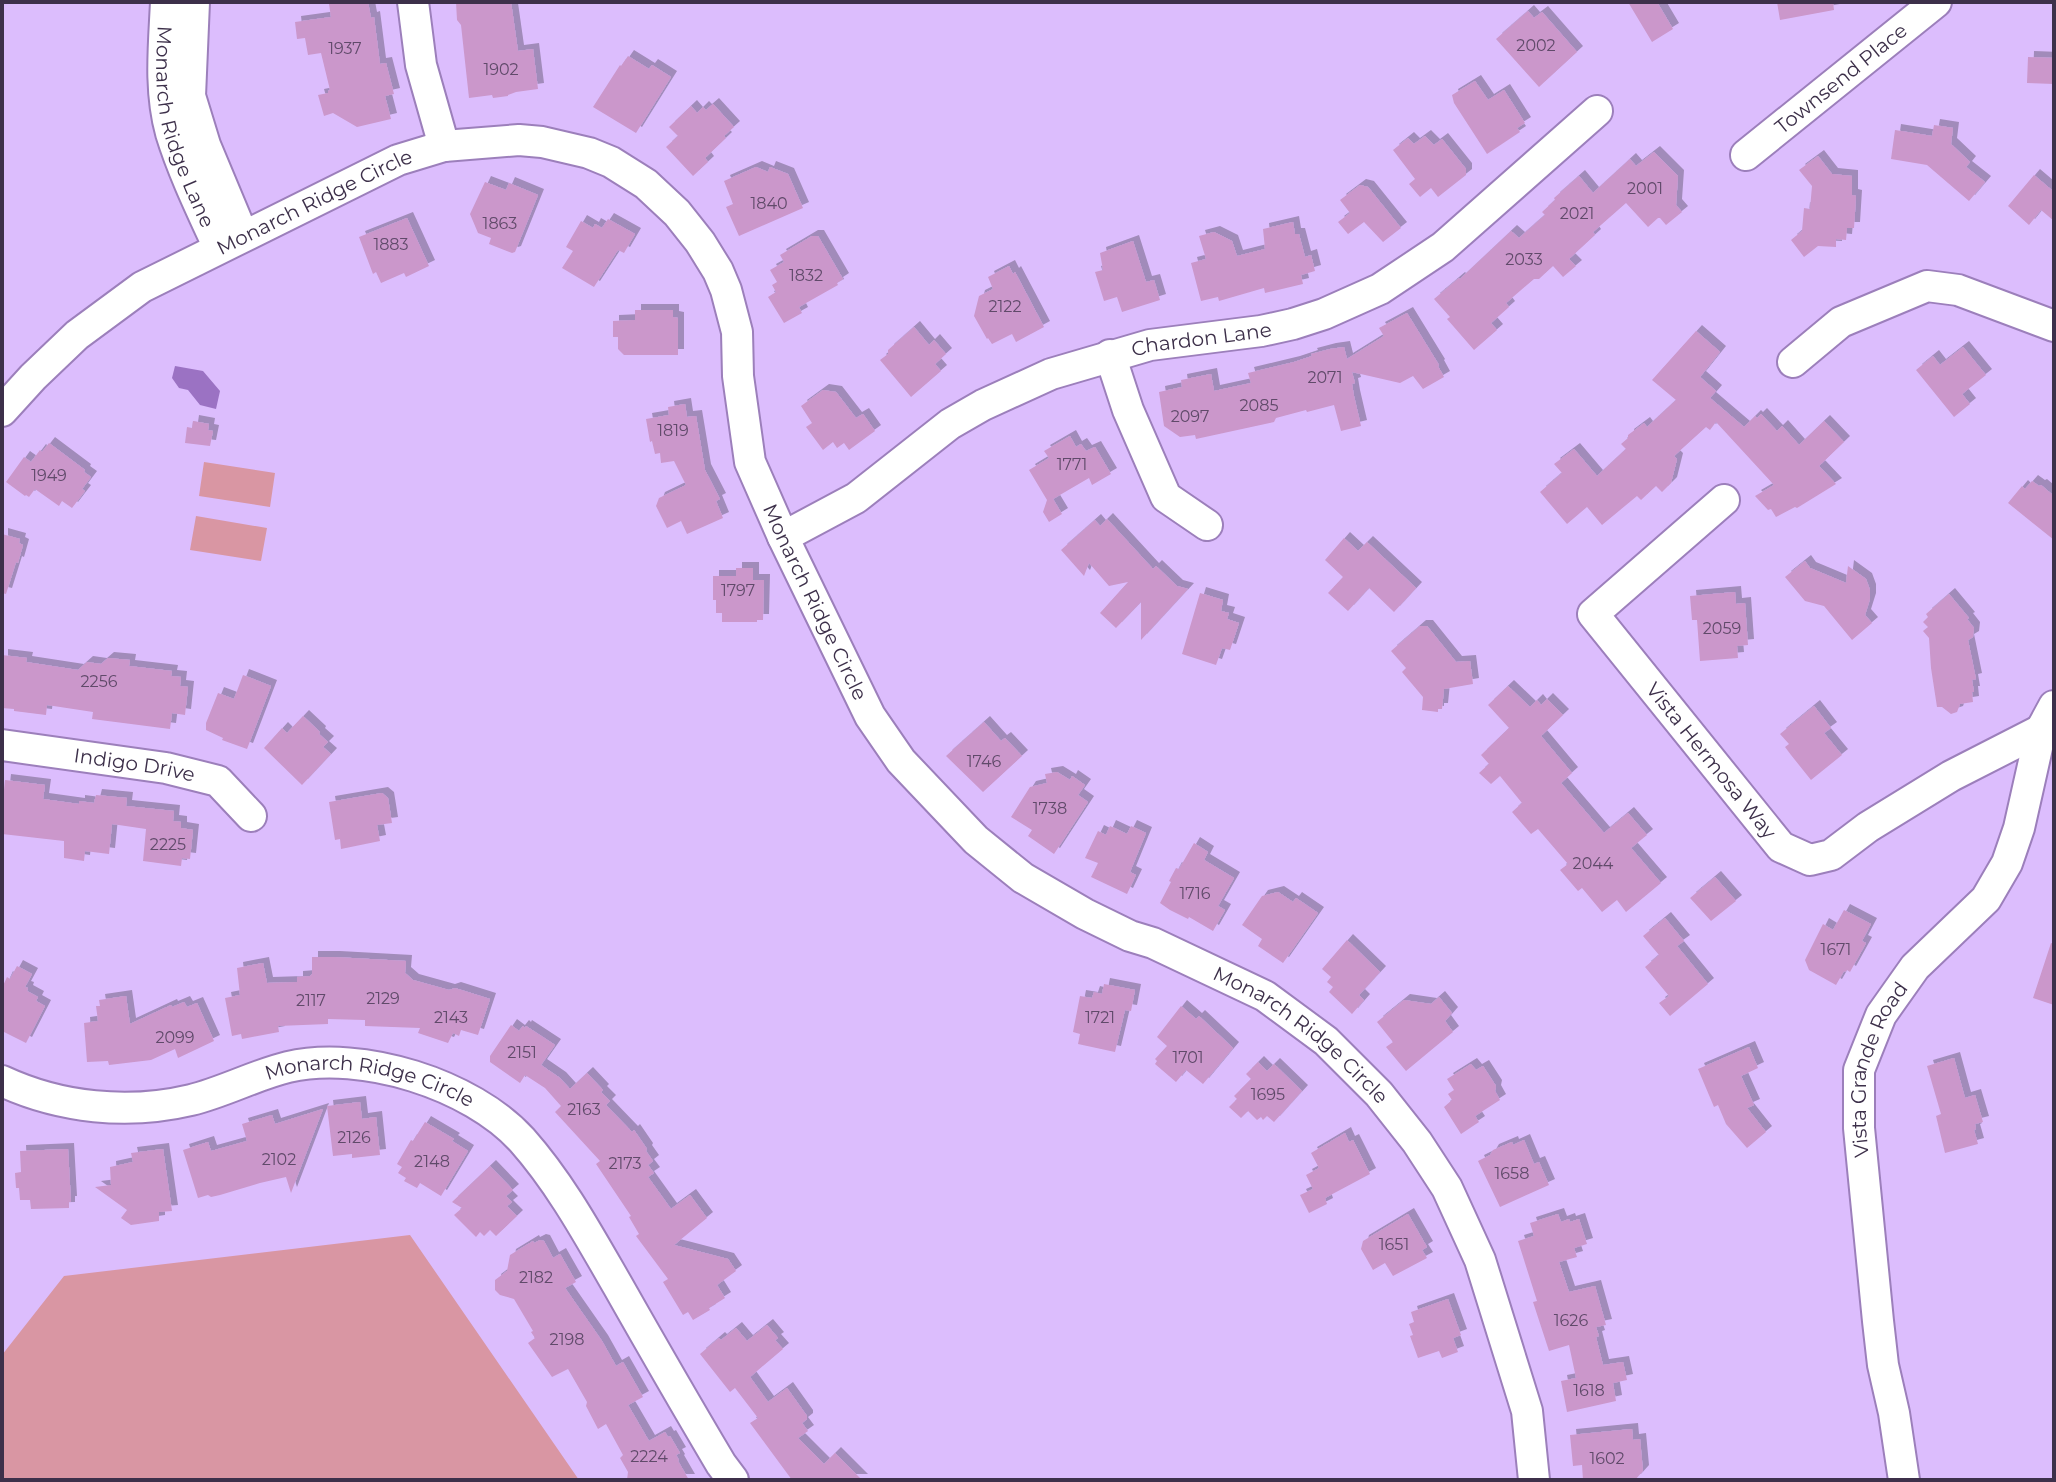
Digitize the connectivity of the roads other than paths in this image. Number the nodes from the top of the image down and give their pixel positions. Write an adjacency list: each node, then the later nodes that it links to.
1 (166, 2): 8 (street, Monarch Ridge Lane)
2 (194, 2): 8 (street, Monarch Ridge Lane)
3 (413, 2): 6 (street)
4 (1936, 2): 7 (street, Townsend Place)
5 (1597, 111): 10 (street, Chardon Lane)
6 (444, 146): 8 (street, Monarch Ridge Circle); 15 (street, Monarch Ridge Circle)
7 (1746, 155)
8 (231, 242): 12 (street, Monarch Ridge Circle)
9 (2054, 326): 11 (street)
10 (1110, 355): 14 (street); 15 (street, Chardon Lane)
11 (1793, 362)
12 (2, 411)
13 (1724, 500): 16 (street, Vista Hermosa Way)
14 (1207, 525)
15 (783, 537): 21 (street, Monarch Ridge Circle)
16 (2048, 718): 22 (street, Vista Grande Road)
17 (2, 745): 18 (street, Indigo Drive)
18 (251, 816)
19 (2, 1081): 20 (street, Monarch Ridge Circle)
20 (733, 1480)
21 (1534, 1480)
22 (1904, 1480)

